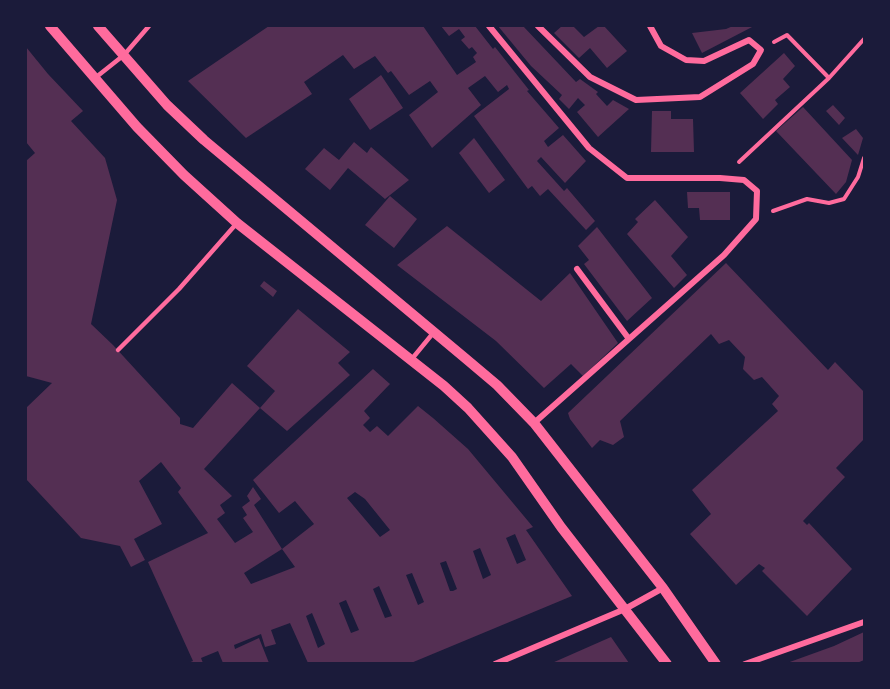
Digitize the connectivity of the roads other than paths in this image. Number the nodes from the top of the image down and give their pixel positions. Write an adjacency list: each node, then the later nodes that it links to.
1 (50, 26): 8 (street)
2 (98, 26): 7 (street)
3 (149, 26): 7 (lane)
4 (489, 26): 12 (street)
5 (538, 26): 6 (street)
6 (650, 26)
7 (123, 55): 8 (lane); 11 (street)
8 (95, 78): 9 (street)
9 (237, 223): 13 (lane); 14 (street)
10 (577, 269): 12 (street)
11 (434, 332): 14 (lane); 15 (street)
12 (629, 339): 15 (street)
13 (118, 350)
14 (411, 360): 17 (street)
15 (534, 423): 16 (street)
16 (663, 588): 17 (street); 21 (street)
17 (625, 609): 19 (street); 20 (street)
18 (864, 622): 22 (street)
19 (495, 663)
20 (667, 663)
21 (716, 663)
22 (745, 663)

